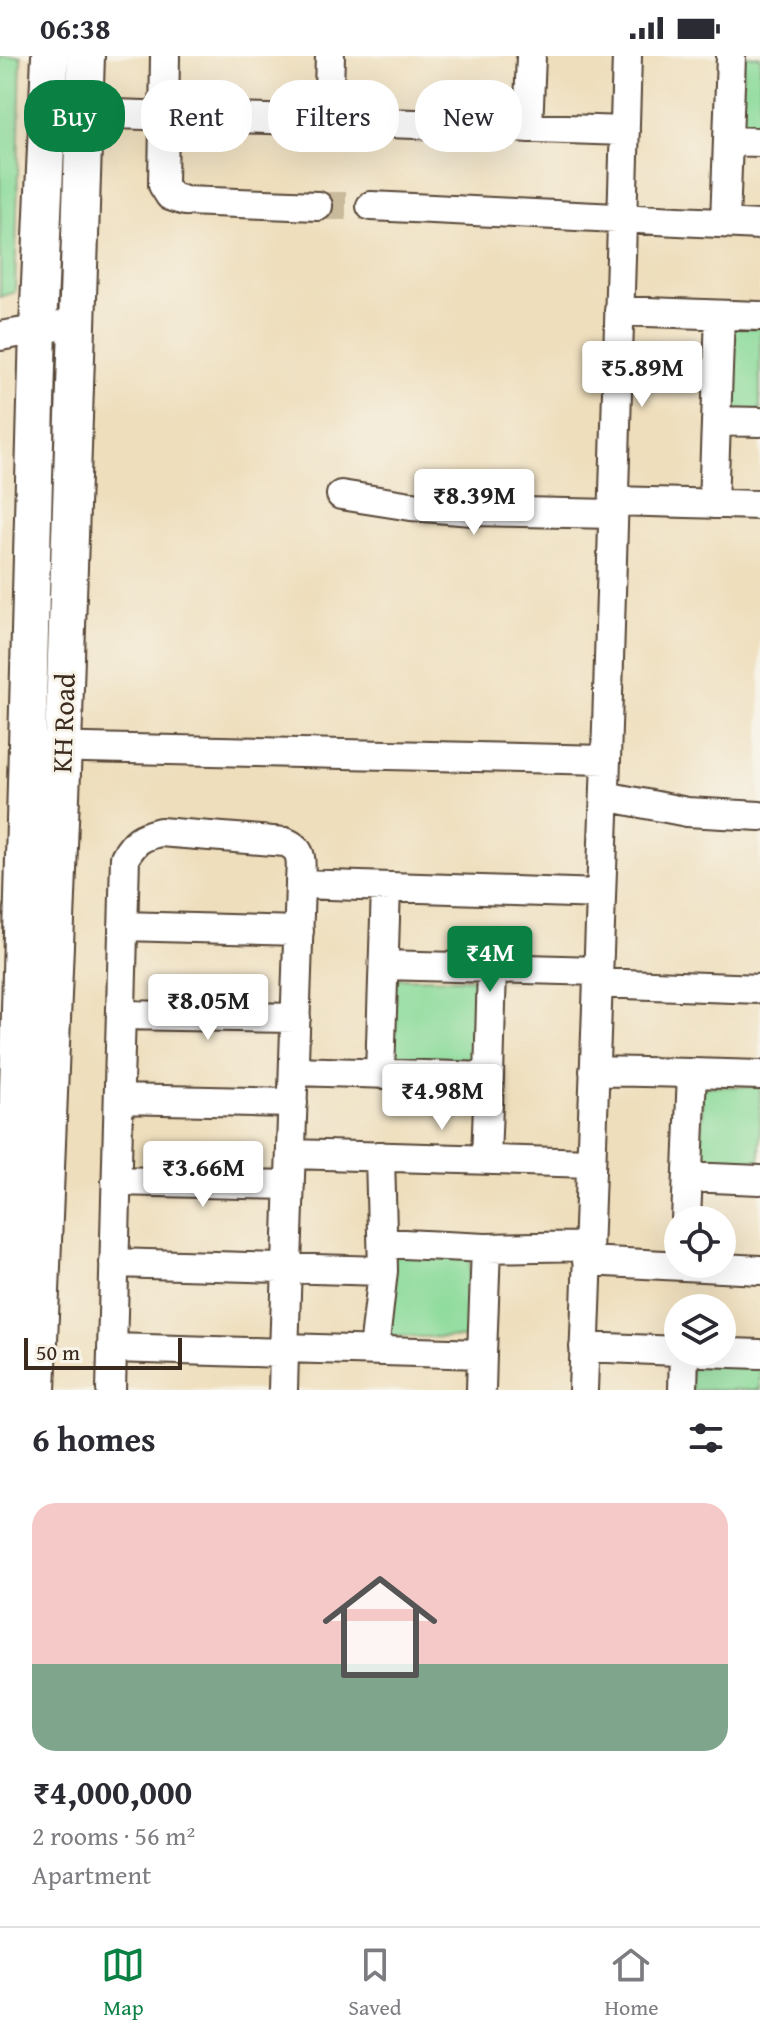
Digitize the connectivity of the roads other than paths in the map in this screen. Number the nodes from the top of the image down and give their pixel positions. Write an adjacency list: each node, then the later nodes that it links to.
1 (50, 56): 27 (main road, KH Road)
2 (86, 56): 8 (main road, KH Road)
3 (165, 56): 9 (street)
4 (330, 56): 10 (street)
5 (531, 56): 12 (street)
6 (627, 56): 13 (street)
7 (731, 56): 14 (street)
8 (85, 80)
9 (165, 80)
10 (329, 80)
11 (399, 123): 12 (street)
12 (528, 128): 13 (street)
13 (625, 131): 20 (street)
14 (728, 141): 15 (street); 21 (street)
15 (760, 142)
16 (83, 152): 26 (main road, KH Road)
17 (164, 152): 18 (street)
18 (318, 206)
19 (371, 206): 20 (street)
20 (622, 219): 21 (street); 23 (street)
21 (725, 223): 22 (street)
22 (760, 225)
23 (619, 311): 24 (street); 34 (street)
24 (720, 315): 25 (street); 29 (street)
25 (760, 316)
26 (77, 323): 27 (street); 36 (main road, KH Road)
27 (38, 328): 28 (street); 35 (main road, KH Road)
28 (0, 336)
29 (716, 421): 30 (street); 32 (street)
30 (760, 422)
31 (341, 495): 34 (street)
32 (713, 504): 33 (street); 34 (street)
33 (760, 505)
34 (614, 507): 37 (street)
35 (27, 747): 36 (street); 85 (main road, KH Road)
36 (63, 747): 37 (street); 86 (main road, KH Road)
37 (606, 760): 38 (street)
38 (605, 796): 39 (street); 42 (street)
39 (760, 816)
40 (300, 884): 41 (street); 43 (street); 44 (street)
41 (386, 887): 42 (street); 45 (street)
42 (601, 894): 47 (street)
43 (123, 926): 44 (street); 49 (street)
44 (299, 931): 50 (street)
45 (384, 965): 46 (street); 54 (street)
46 (492, 968): 47 (street); 56 (street)
47 (598, 977): 48 (street); 52 (street)
48 (760, 989)
49 (121, 1015): 50 (street); 57 (street)
50 (296, 1018): 51 (street)
51 (294, 1071): 54 (street); 58 (street)
52 (594, 1071): 53 (street); 62 (street)
53 (692, 1073): 55 (street); 63 (street)
54 (380, 1074): 56 (street)
55 (760, 1075)
56 (489, 1077): 61 (street)
57 (119, 1099): 58 (street); 65 (street)
58 (293, 1103): 59 (street)
59 (291, 1154): 60 (street); 66 (street)
60 (380, 1156): 61 (street); 70 (street)
61 (486, 1159): 62 (street)
62 (591, 1163): 69 (street)
63 (688, 1177): 64 (street); 67 (street)
64 (760, 1180)
65 (116, 1181): 66 (street); 71 (street)
66 (290, 1185): 74 (street)
67 (687, 1206)
68 (486, 1248): 69 (street); 70 (street); 82 (street)
69 (588, 1254): 72 (street); 76 (street)
70 (383, 1257): 74 (street); 79 (street)
71 (114, 1263): 74 (street); 77 (street)
72 (664, 1263)
73 (736, 1268): 75 (street)
74 (287, 1269): 78 (street)
75 (760, 1270)
76 (584, 1347): 80 (street); 90 (street)
77 (112, 1348): 78 (street); 87 (street)
78 (284, 1350): 79 (street); 88 (street)
79 (374, 1350): 82 (street)
80 (664, 1350)
81 (736, 1353): 83 (street)
82 (482, 1354): 89 (street)
83 (760, 1354)
84 (684, 1366): 91 (street)
85 (10, 1390)
86 (37, 1390)
87 (111, 1390)
88 (283, 1390)
89 (481, 1390)
90 (583, 1390)
91 (683, 1390)

